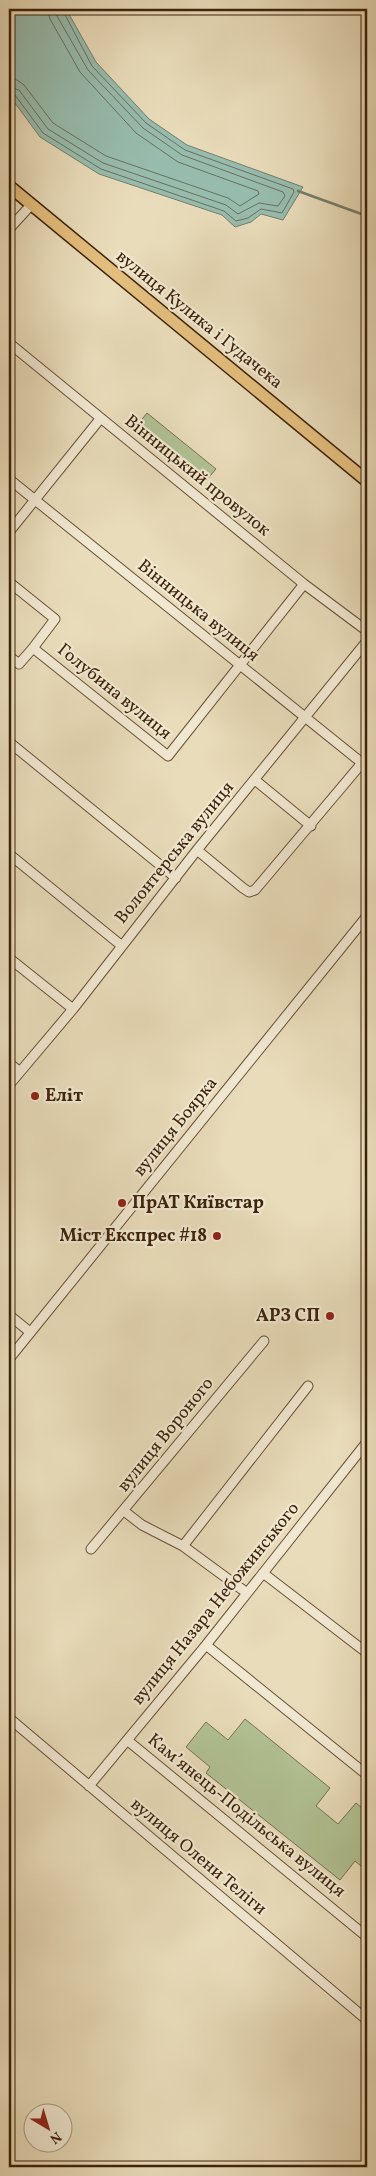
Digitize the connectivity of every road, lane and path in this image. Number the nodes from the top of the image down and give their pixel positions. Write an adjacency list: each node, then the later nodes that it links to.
1 (9, 186): 2 (main road, вулиця Кулика і Гудачека)
2 (31, 205): 3 (street); 7 (main road, вулиця Кулика і Гудачека)
3 (9, 229)
4 (9, 343): 5 (street, Вінницький провулок)
5 (100, 419): 8 (street); 11 (street, Вінницький провулок)
6 (9, 479): 8 (street, Вінницька вулиця)
7 (367, 482)
8 (35, 500): 9 (street); 16 (street, Вінницька вулиця)
9 (9, 532)
10 (9, 582): 14 (street, Голубина вулиця)
11 (304, 584): 12 (street, Вінницький провулок); 16 (street, Голубина вулиця)
12 (367, 631)
13 (367, 641): 17 (street, Волонтерська вулиця)
14 (32, 648): 15 (street, Голубина вулиця); 16 (street, Голубина вулиця)
15 (9, 656)
16 (240, 665): 17 (street, Вінницька вулиця)
17 (306, 719): 19 (street, Вінницька вулиця); 20 (street, Волонтерська вулиця)
18 (9, 742): 24 (street)
19 (365, 765): 21 (street)
20 (255, 780): 21 (street); 22 (street, Волонтерська вулиця)
21 (311, 826): 22 (street)
22 (197, 850): 24 (street, Волонтерська вулиця)
23 (9, 854): 26 (street)
24 (176, 878): 26 (street, Волонтерська вулиця)
25 (367, 916): 33 (street, вулиця Боярка)
26 (122, 946): 28 (street, Волонтерська вулиця)
27 (9, 958): 28 (street)
28 (72, 1009): 30 (street, Волонтерська вулиця)
29 (9, 1063): 30 (street)
30 (20, 1072): 31 (street, Волонтерська вулиця)
31 (9, 1085)
32 (9, 1315): 33 (street)
33 (30, 1332): 35 (street, вулиця Боярка)
34 (264, 1341): 38 (street, вулиця Вороного)
35 (9, 1359)
36 (308, 1386): 39 (street)
37 (367, 1442): 41 (street, вулиця Назара Небожинського)
38 (124, 1512): 39 (street); 40 (street, вулиця Вороного)
39 (184, 1546): 42 (street)
40 (91, 1549)
41 (263, 1573): 42 (street, вулиця Назара Небожинського); 44 (street)
42 (247, 1593): 43 (street, вулиця Назара Небожинського)
43 (206, 1645): 46 (street, вулиця Назара Небожинського); 47 (street)
44 (367, 1653)
45 (9, 1718): 48 (street, вулиця Олени Теліги)
46 (127, 1740): 48 (street, вулиця Назара Небожинського); 49 (street, Камʼянець-Подільська вулиця)
47 (367, 1775)
48 (89, 1786): 50 (street, вулиця Олени Теліги)
49 (367, 1937)
50 (367, 2020)

